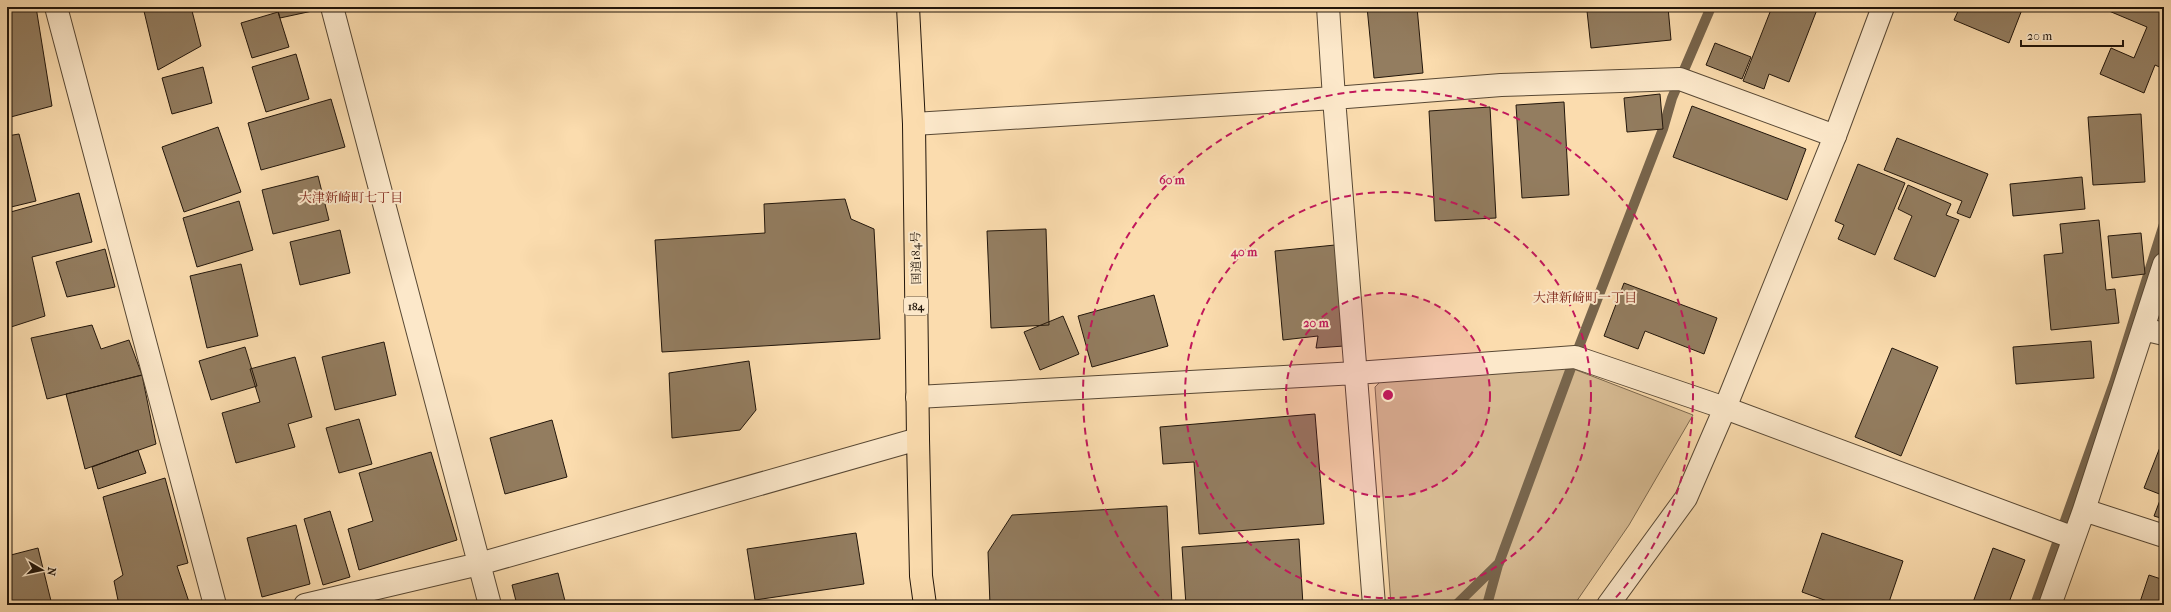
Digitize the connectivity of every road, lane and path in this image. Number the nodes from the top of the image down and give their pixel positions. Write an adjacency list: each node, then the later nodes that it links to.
1 (56, 7): 20 (street)
2 (332, 7): 19 (street)
3 (908, 7): 7 (highway, 国道184号 / 184)
4 (1328, 7): 6 (street)
5 (1883, 7): 8 (street)
6 (1334, 98): 7 (street); 8 (street); 12 (street)
7 (914, 124): 13 (highway, 国道184号 / 184)
8 (1834, 136): 14 (street)
9 (2164, 264): 10 (street)
10 (2143, 329): 11 (street); 16 (street)
11 (2164, 334)
12 (1356, 373): 13 (street); 14 (street); 24 (street)
13 (917, 397): 15 (highway, 国道184号 / 184)
14 (1725, 408): 18 (street); 25 (street)
15 (918, 439): 19 (street); 23 (highway, 国道184号 / 184)
16 (2084, 510): 17 (street); 18 (street)
17 (2164, 536)
18 (2074, 538): 26 (street)
19 (479, 564): 21 (street); 22 (street)
20 (215, 605)
21 (305, 605)
22 (490, 605)
23 (925, 605)
24 (1374, 605)
25 (1608, 605)
26 (2050, 605)

